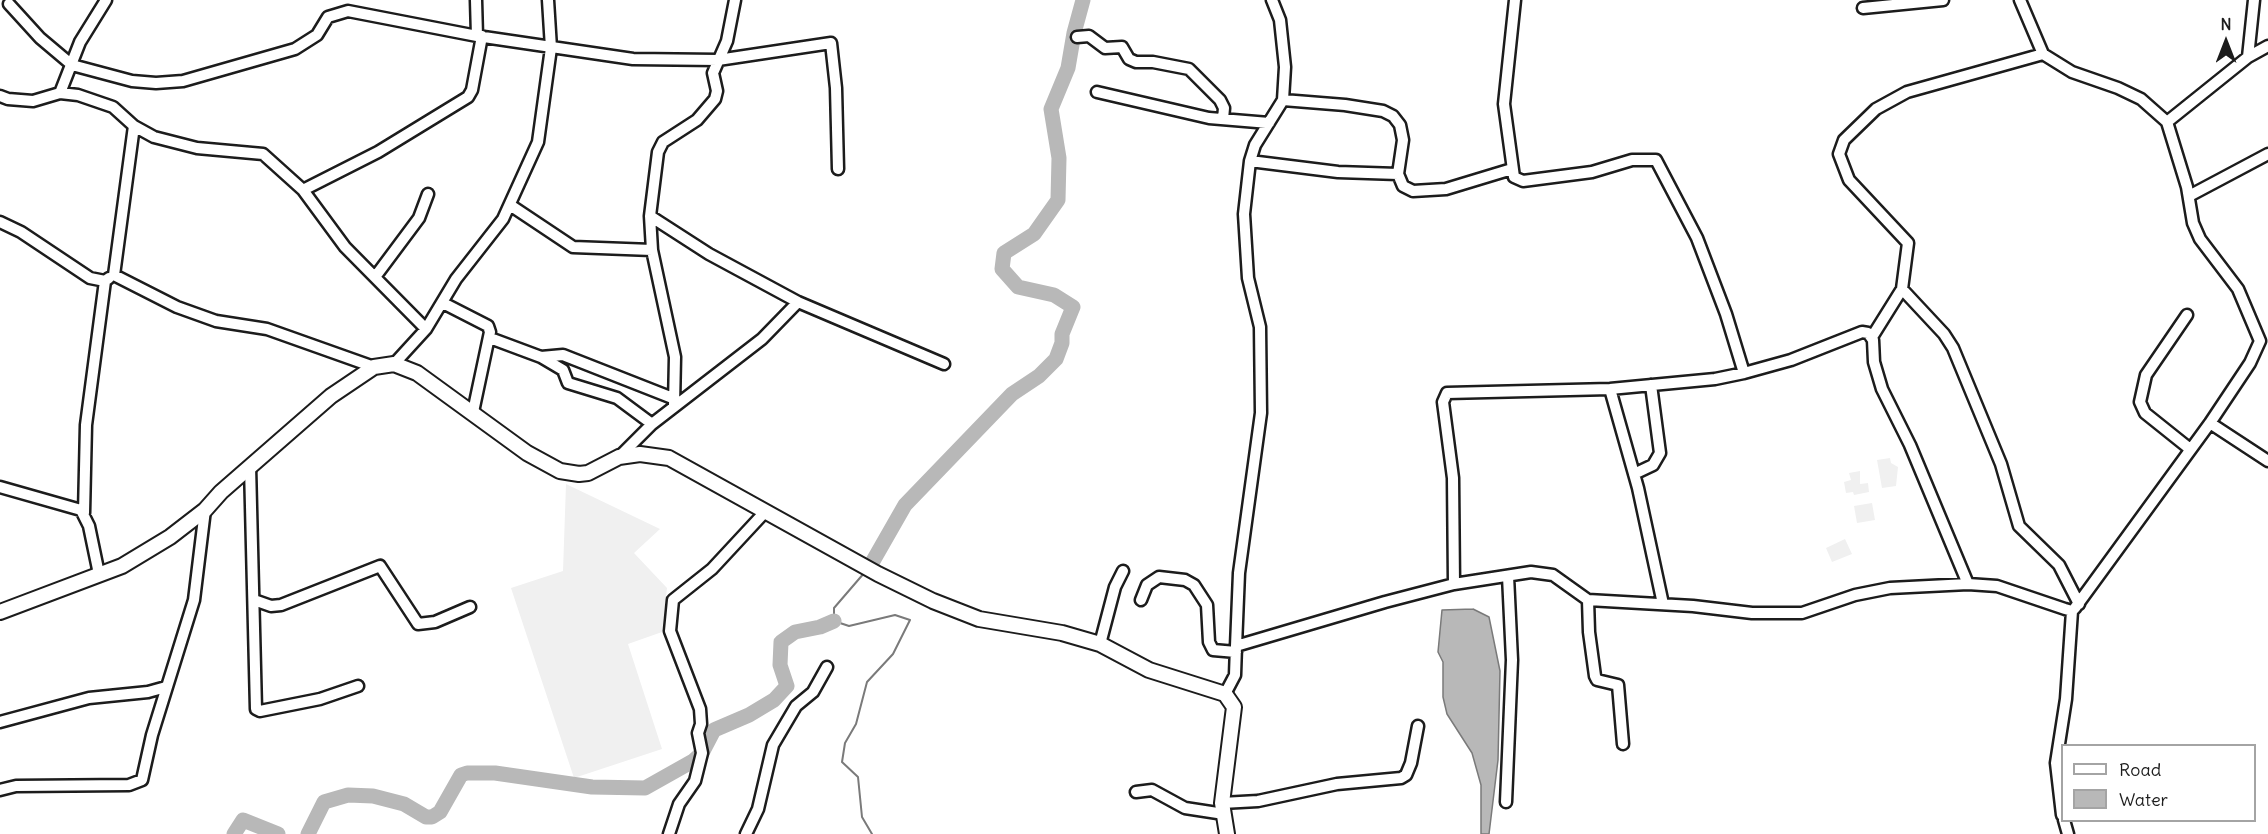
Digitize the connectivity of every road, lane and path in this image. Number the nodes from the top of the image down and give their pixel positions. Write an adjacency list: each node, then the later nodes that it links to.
1 (106, 0): 19 (street)
2 (476, 0): 12 (street)
3 (548, 0): 15 (street)
4 (735, 0): 18 (street)
5 (1272, 0): 23 (street)
6 (1515, 0): 30 (street)
7 (1943, 0): 11 (street)
8 (2020, 0): 16 (street)
9 (2254, 0): 17 (street)
10 (9, 4): 19 (street)
11 (1863, 8)
12 (480, 36): 15 (street); 19 (street); 33 (street)
13 (1077, 37): 24 (street)
14 (2268, 46): 17 (street)
15 (552, 48): 18 (street); 36 (street)
16 (2043, 54): 25 (street); 42 (street)
17 (2248, 57): 25 (street)
18 (718, 60): 31 (street); 37 (street)
19 (72, 66): 21 (street)
20 (1097, 92): 24 (street)
21 (60, 93): 22 (street); 27 (street)
22 (0, 96)
23 (1283, 100): 26 (street); 32 (street)
24 (1223, 119): 26 (street)
25 (2167, 122): 35 (street)
26 (1269, 123): 29 (street)
27 (134, 126): 33 (street); 41 (street)
28 (2268, 154): 35 (street)
29 (1250, 161): 32 (street); 84 (street)
30 (1512, 169): 32 (street); 55 (street)
31 (838, 170)
32 (1398, 174)
33 (303, 190): 40 (street)
34 (428, 194): 40 (street)
35 (2189, 196): 50 (street)
36 (510, 205): 39 (street); 44 (street)
37 (650, 216): 39 (street); 43 (street)
38 (0, 222): 41 (street)
39 (652, 250): 58 (street)
40 (375, 277): 46 (street)
41 (110, 278): 54 (street); 69 (street)
42 (1902, 289): 48 (street); 80 (street)
43 (798, 302): 53 (street); 58 (street)
44 (443, 303): 46 (street); 49 (street)
45 (2187, 315): 62 (street)
46 (426, 329): 52 (street)
47 (2268, 330): 50 (street)
48 (1872, 337): 55 (street); 75 (street)
49 (490, 338): 51 (street); 59 (street)
50 (2260, 341): 61 (street)
51 (541, 357): 58 (street); 60 (street)
52 (393, 364): 54 (street); 59 (street)
53 (944, 364)
54 (374, 368): 65 (street)
55 (1744, 373): 56 (street)
56 (1651, 385): 57 (street); 66 (street)
57 (1610, 389): 66 (street); 74 (street)
58 (674, 402): 60 (street)
59 (473, 412): 63 (street)
60 (652, 423): 63 (street)
61 (2210, 423): 62 (street); 64 (street)
62 (2190, 449): 80 (street)
63 (619, 458): 70 (street)
64 (2268, 461)
65 (250, 466): 68 (street); 76 (street)
66 (1634, 474): 79 (street)
67 (0, 487): 69 (street)
68 (205, 510): 72 (street); 87 (street)
69 (84, 513): 72 (street)
70 (764, 513): 83 (street); 97 (street)
71 (1123, 571): 83 (street)
72 (99, 574): 82 (street)
73 (1508, 576): 74 (street); 78 (street); 94 (street)
74 (1454, 584): 84 (street)
75 (1968, 584): 79 (street); 80 (street)
76 (254, 600): 81 (street); 86 (street)
77 (1141, 600): 84 (street)
78 (1588, 600): 79 (street); 91 (street)
79 (1663, 604)
80 (2075, 607): 95 (street)
81 (470, 608)
82 (0, 612)
83 (1100, 644): 88 (street)
84 (1236, 649): 88 (street)
85 (827, 667): 98 (street)
86 (358, 686)
87 (166, 687): 89 (street); 92 (street)
88 (1225, 694): 96 (street)
89 (0, 722)
90 (1418, 726): 96 (street)
91 (1623, 744)
92 (0, 790)
93 (1137, 792): 96 (street)
94 (1506, 802)
95 (2061, 806)
96 (1223, 809): 99 (street)
97 (669, 834)
98 (746, 834)
99 (1227, 834)

